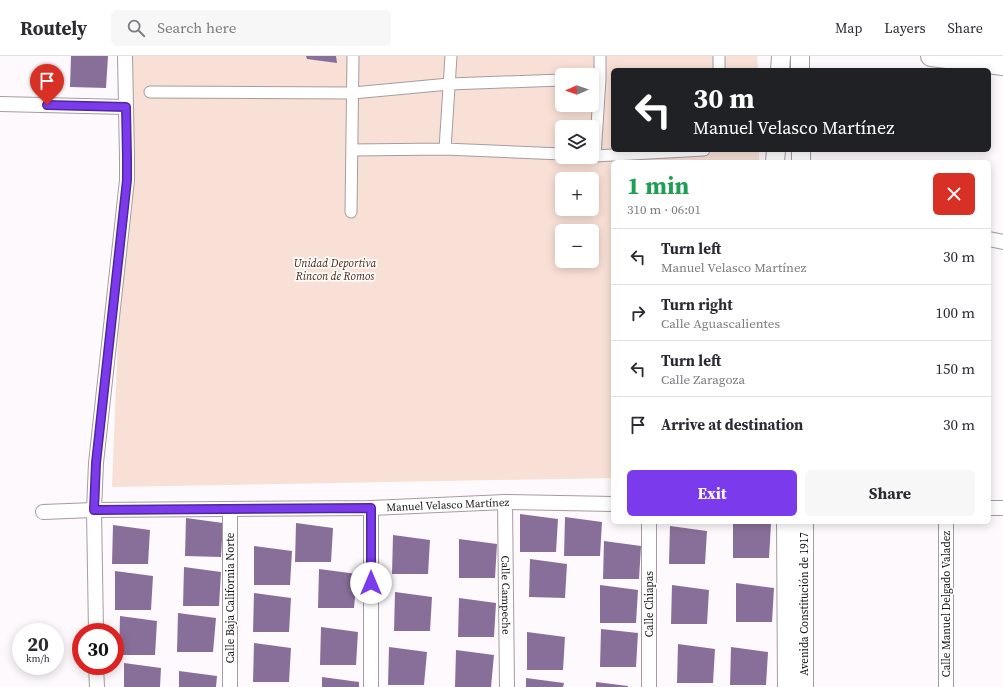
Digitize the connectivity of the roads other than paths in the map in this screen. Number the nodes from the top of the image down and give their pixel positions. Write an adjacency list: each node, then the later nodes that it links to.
1 (125, 56): 19 (street)
2 (353, 56): 17 (street)
3 (451, 56): 15 (street)
4 (600, 56): 10 (street)
5 (719, 56): 11 (street)
6 (780, 56): 12 (street)
7 (800, 56): 13 (street)
8 (932, 56): 9 (main road)
9 (1003, 65)
10 (598, 68)
11 (719, 68)
12 (780, 68)
13 (800, 68)
14 (555, 80): 15 (street)
15 (449, 84): 17 (street); 20 (street)
16 (150, 92): 17 (street)
17 (353, 93): 21 (street)
18 (0, 104): 19 (street)
19 (126, 107): 34 (street)
20 (445, 149): 21 (street); 23 (street)
21 (352, 150): 25 (street)
22 (667, 152): 24 (street)
23 (555, 154)
24 (599, 156)
25 (351, 212)
26 (991, 239): 27 (street)
27 (1003, 242)
28 (505, 502): 29 (street, Manuel Velasco Martínez); 30 (street, Manuel Velasco Martínez); 45 (street, Calle Campeche)
29 (611, 504)
30 (371, 508): 33 (street, Manuel Velasco Martínez); 44 (street)
31 (991, 508): 32 (street)
32 (1003, 508)
33 (230, 509): 34 (street, Manuel Velasco Martínez); 43 (street, Calle Baja California Norte)
34 (94, 510): 35 (street, Manuel Velasco Martínez); 40 (street)
35 (43, 512)
36 (649, 524): 46 (street, Calle Chiapas)
37 (786, 524): 47 (street, Avenida Constitución de 1917)
38 (804, 524): 48 (street, Avenida Constitución de 1917)
39 (946, 524): 49 (street, Calle Manuel Delgado Valadez)
40 (96, 623)
41 (96, 675): 42 (street)
42 (97, 687)
43 (230, 687)
44 (371, 687)
45 (507, 687)
46 (649, 687)
47 (786, 687)
48 (804, 687)
49 (946, 687)

